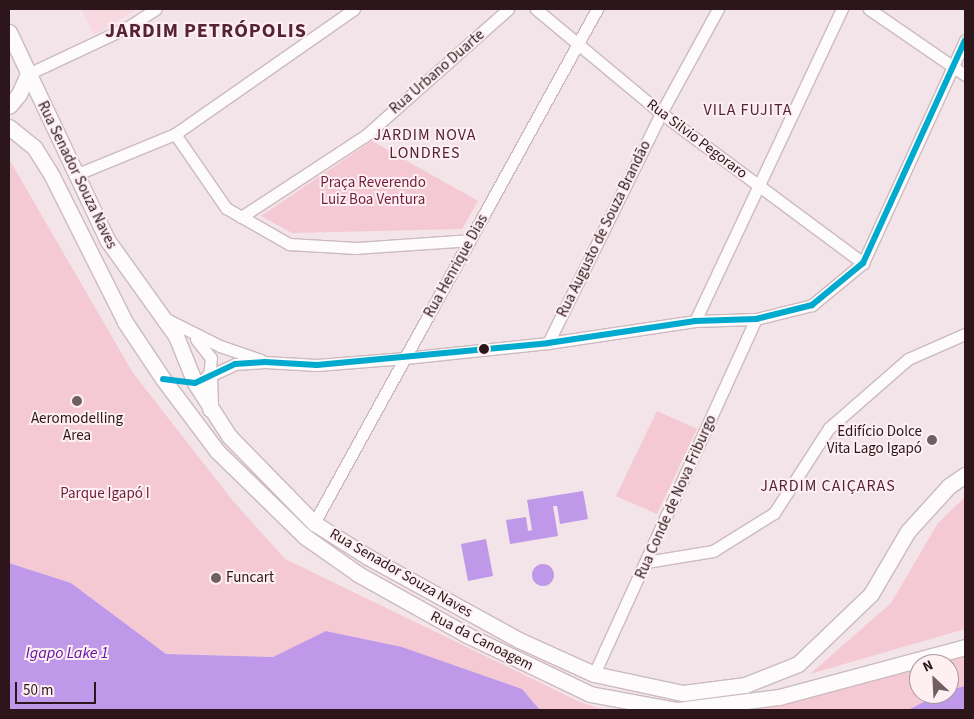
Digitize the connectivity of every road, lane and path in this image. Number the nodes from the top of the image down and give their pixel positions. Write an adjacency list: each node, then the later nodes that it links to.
1 (156, 9): 13 (street)
2 (354, 9): 18 (street)
3 (508, 9): 21 (street, Rua Urbano Duarte)
4 (536, 9): 11 (street, Rua Silvio Pegoraro)
5 (597, 9): 11 (street, Rua Henrique Dias)
6 (718, 9): 16 (street, Rua Augusto de Souza Brandão)
7 (842, 9): 20 (street)
8 (869, 9): 12 (street)
9 (9, 34): 13 (main road, Rua Senador Souza Naves)
10 (965, 40): 12 (street)
11 (578, 43): 16 (street, Rua Silvio Pegoraro); 22 (street, Rua Henrique Dias)
12 (953, 66): 14 (street); 23 (street)
13 (28, 74): 15 (main road); 19 (main road, Rua Senador Souza Naves)
14 (965, 75)
15 (9, 106)
16 (661, 114): 20 (street, Rua Silvio Pegoraro); 29 (street, Rua Augusto de Souza Brandão)
17 (9, 127): 33 (main road, Rua da Canoagem)
18 (176, 134): 19 (street); 21 (street)
19 (76, 175): 24 (main road, Rua Senador Souza Naves)
20 (759, 186): 23 (street, Rua Silvio Pegoraro); 26 (street)
21 (241, 217): 22 (street)
22 (470, 240): 30 (street, Rua Henrique Dias)
23 (863, 262): 25 (street)
24 (161, 316): 27 (street); 34 (main road, Rua Senador Souza Naves)
25 (756, 319): 26 (street); 38 (street, Rua Conde de Nova Friburgo)
26 (695, 321): 29 (street)
27 (190, 333): 31 (street); 32 (street)
28 (965, 334): 38 (street)
29 (548, 343): 30 (street)
30 (405, 358): 31 (street); 37 (street, Rua Henrique Dias)
31 (265, 362): 32 (street)
32 (209, 376): 34 (street); 35 (main road)
33 (163, 379): 34 (main road); 41 (main road, Rua da Canoagem)
34 (195, 383): 35 (main road, Rua Senador Souza Naves)
35 (210, 410): 37 (main road, Rua Senador Souza Naves)
36 (965, 475): 40 (main road, Rua Senador Souza Naves)
37 (314, 523): 40 (main road, Rua Senador Souza Naves)
38 (646, 562): 40 (street, Rua Conde de Nova Friburgo)
39 (965, 647): 41 (main road, Rua da Canoagem)
40 (594, 674)
41 (676, 710)

